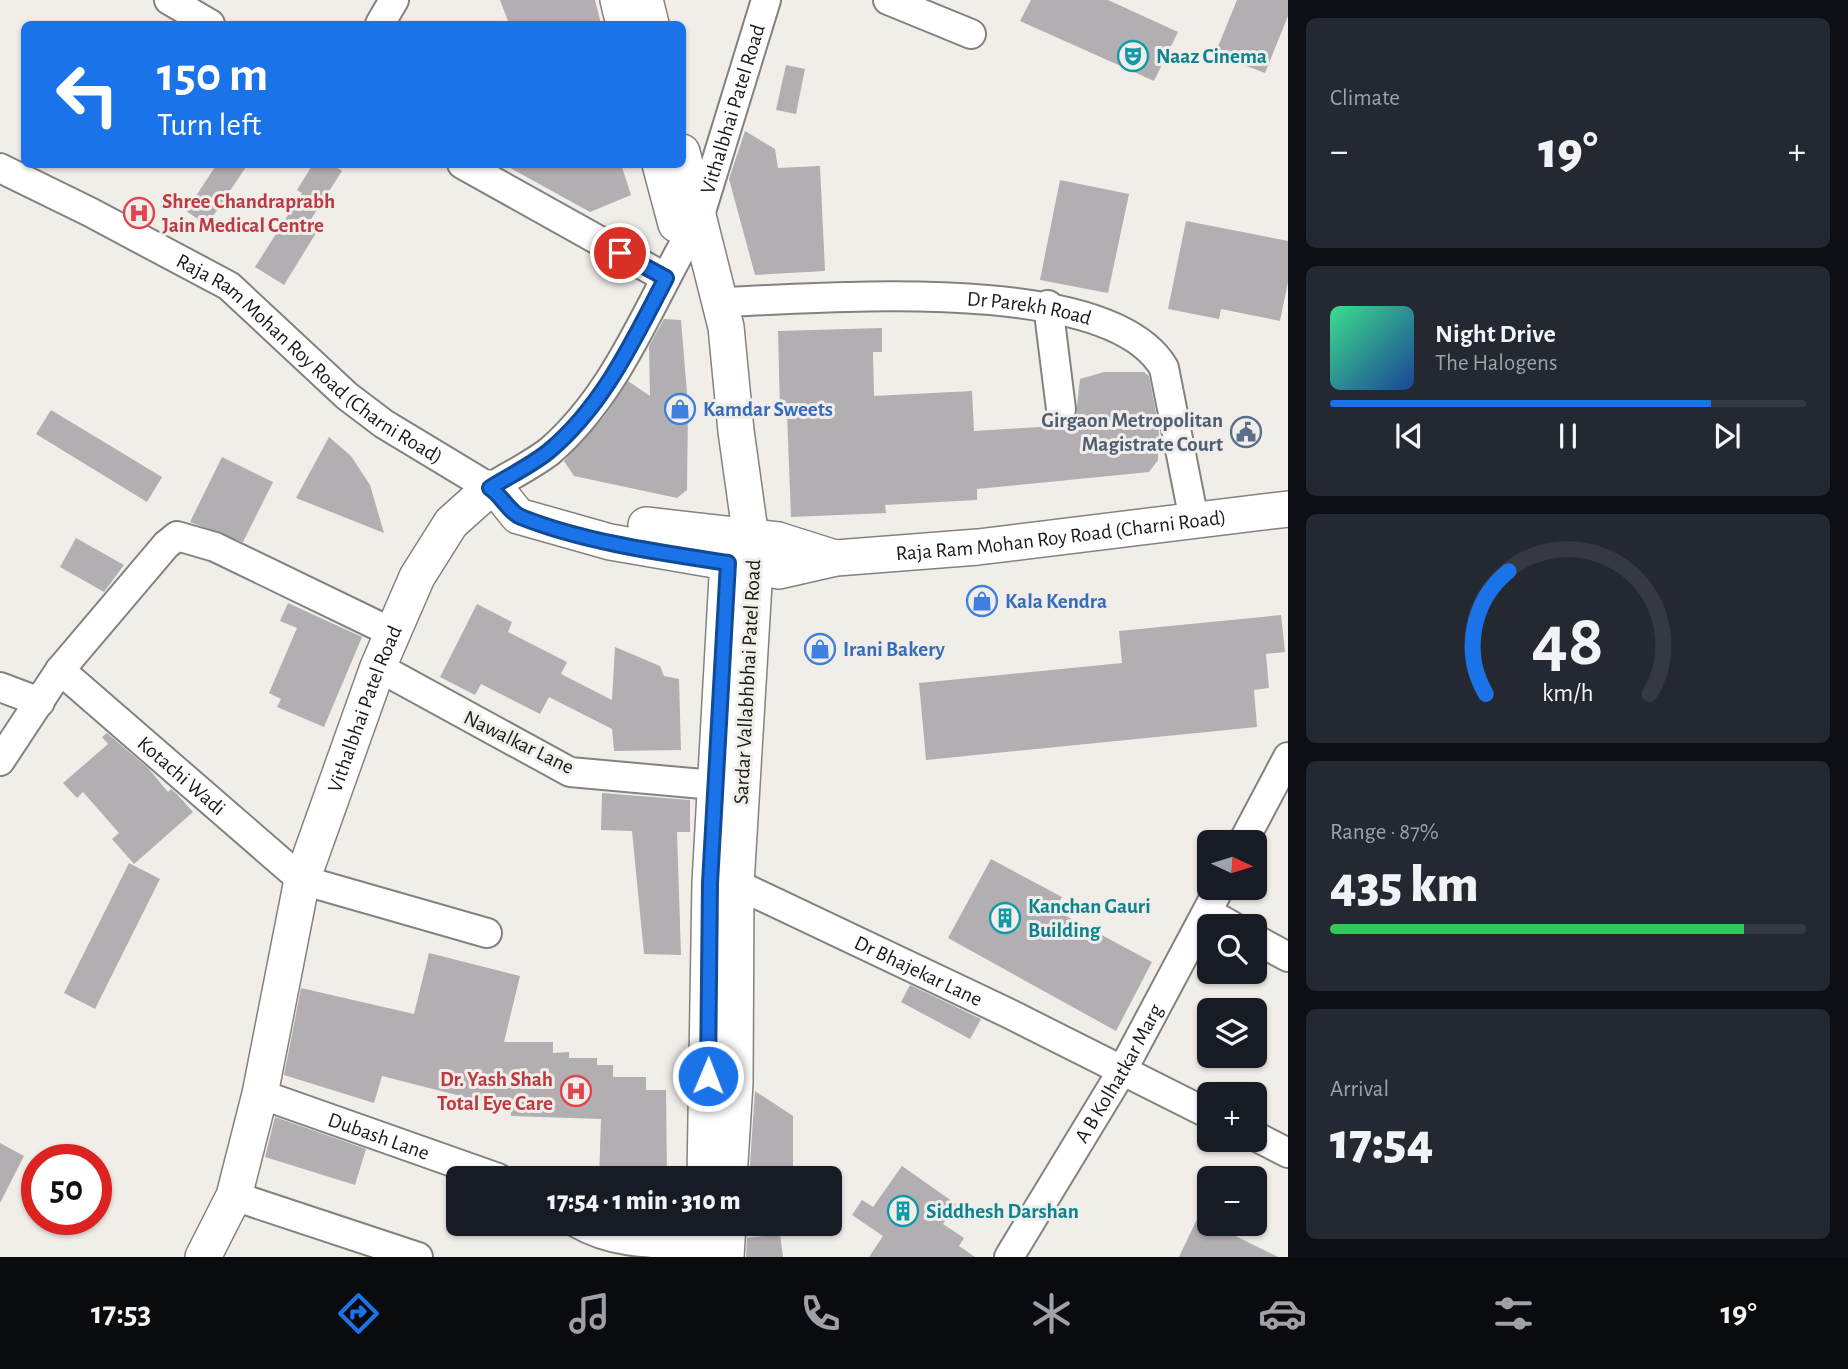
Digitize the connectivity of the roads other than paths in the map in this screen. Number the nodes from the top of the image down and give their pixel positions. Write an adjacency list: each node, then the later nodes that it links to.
1 (169, 0): 7 (street)
2 (394, 0): 8 (street)
3 (618, 0): 9 (main road)
4 (645, 0): 10 (main road)
5 (766, 0): 16 (street, Vithalbhai Patel Road)
6 (888, 0): 11 (street)
7 (205, 21)
8 (382, 21)
9 (623, 21)
10 (650, 21)
11 (971, 34)
12 (0, 168): 21 (street, Raja Ram Mohan Roy Road (Charni Road))
13 (471, 168): 17 (street)
14 (661, 168): 17 (main road, Sardar Vallabhbhai Patel Road)
15 (686, 168): 16 (main road, Sardar Vallabhbhai Patel Road)
16 (699, 218): 18 (main road, Sardar Vallabhbhai Patel Road)
17 (674, 263): 21 (street, Vithalbhai Patel Road); 24 (main road, Sardar Vallabhbhai Patel Road)
18 (720, 302): 19 (street, Dr Parekh Road); 24 (main road, Sardar Vallabhbhai Patel Road)
19 (1048, 305): 20 (street); 23 (street, Dr Parekh Road)
20 (1060, 409)
21 (496, 492): 24 (main road, Raja Ram Mohan Roy Road (Charni Road)); 25 (main road, Vithalbhai Patel Road)
22 (1288, 509): 23 (main road, Raja Ram Mohan Roy Road (Charni Road))
23 (1194, 520): 24 (main road, Raja Ram Mohan Roy Road (Charni Road))
24 (741, 551): 32 (main road, Sardar Vallabhbhai Patel Road); 35 (main road, Sardar Vallabhbhai Patel Road)
25 (393, 633): 26 (main road, Vithalbhai Patel Road); 27 (street)
26 (378, 667): 32 (street, Nawalkar Lane); 34 (main road, Vithalbhai Patel Road)
27 (60, 670): 29 (street); 34 (street, Kotachi Wadi)
28 (0, 687): 29 (street)
29 (40, 702): 30 (street)
30 (0, 761)
31 (1285, 769): 33 (street)
32 (714, 785): 35 (main road, Sardar Vallabhbhai Patel Road)
33 (1250, 830)
34 (302, 880): 39 (street); 43 (main road, Vithalbhai Patel Road)
35 (723, 884): 42 (street, Dr Bhajekar Lane); 48 (main road, Sardar Vallabhbhai Patel Road); 49 (main road, Sardar Vallabhbhai Patel Road)
36 (1213, 900): 37 (street, A B Kolhatkar Marg)
37 (1207, 912): 38 (street); 42 (street, A B Kolhatkar Marg)
38 (1211, 914)
39 (487, 933)
40 (1267, 946): 41 (street)
41 (1288, 957)
42 (1122, 1071): 44 (street, Dr Bhajekar Lane); 55 (street, A B Kolhatkar Marg)
43 (260, 1094): 47 (street, Dubash Lane); 50 (main road, Vithalbhai Patel Road)
44 (1197, 1108)
45 (1267, 1142): 46 (street)
46 (1288, 1153)
47 (464, 1166)
48 (706, 1166)
49 (730, 1166)
50 (234, 1196): 53 (main road, Vithalbhai Patel Road); 54 (street)
51 (605, 1236): 52 (street)
52 (713, 1241)
53 (203, 1257)
54 (418, 1257)
55 (1009, 1257)

